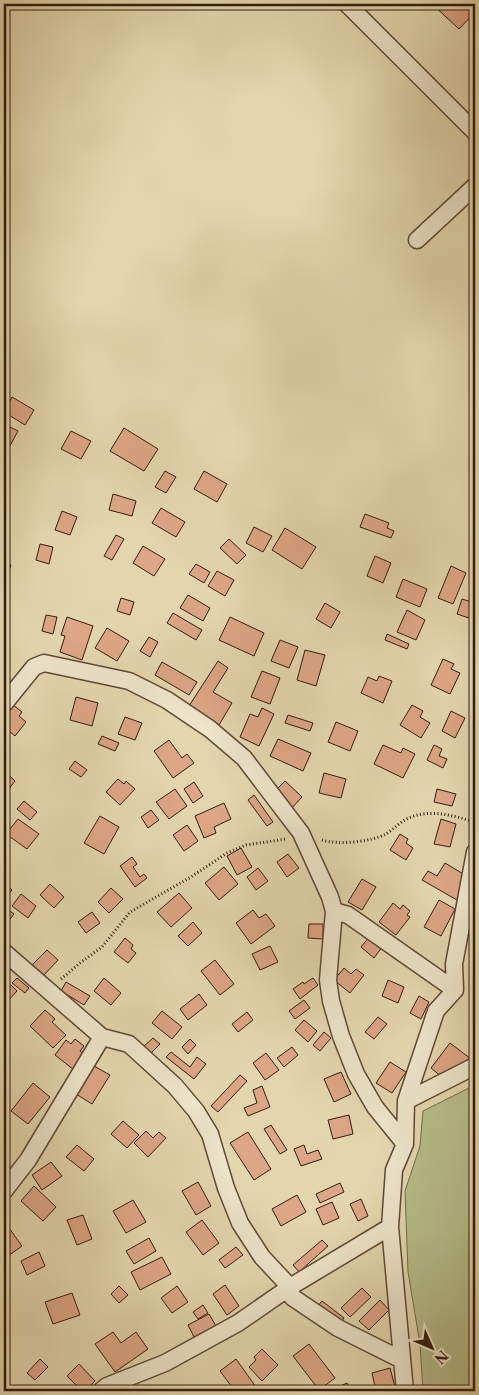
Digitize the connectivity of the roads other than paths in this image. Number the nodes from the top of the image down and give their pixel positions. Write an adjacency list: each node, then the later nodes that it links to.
1 (347, 4): 2 (street)
2 (475, 132)
3 (475, 186): 4 (street)
4 (417, 240)
5 (4, 704): 7 (street)
6 (475, 852): 9 (street)
7 (334, 911): 9 (street); 13 (street)
8 (4, 952): 10 (street)
9 (455, 990): 12 (street)
10 (102, 1037): 14 (street); 16 (street)
11 (475, 1066): 12 (street)
12 (406, 1101): 13 (street)
13 (405, 1144): 15 (street)
14 (4, 1191)
15 (390, 1227): 16 (street); 17 (street)
16 (290, 1287): 17 (street); 18 (street)
17 (402, 1360): 19 (street)
18 (101, 1391)
19 (405, 1391)

